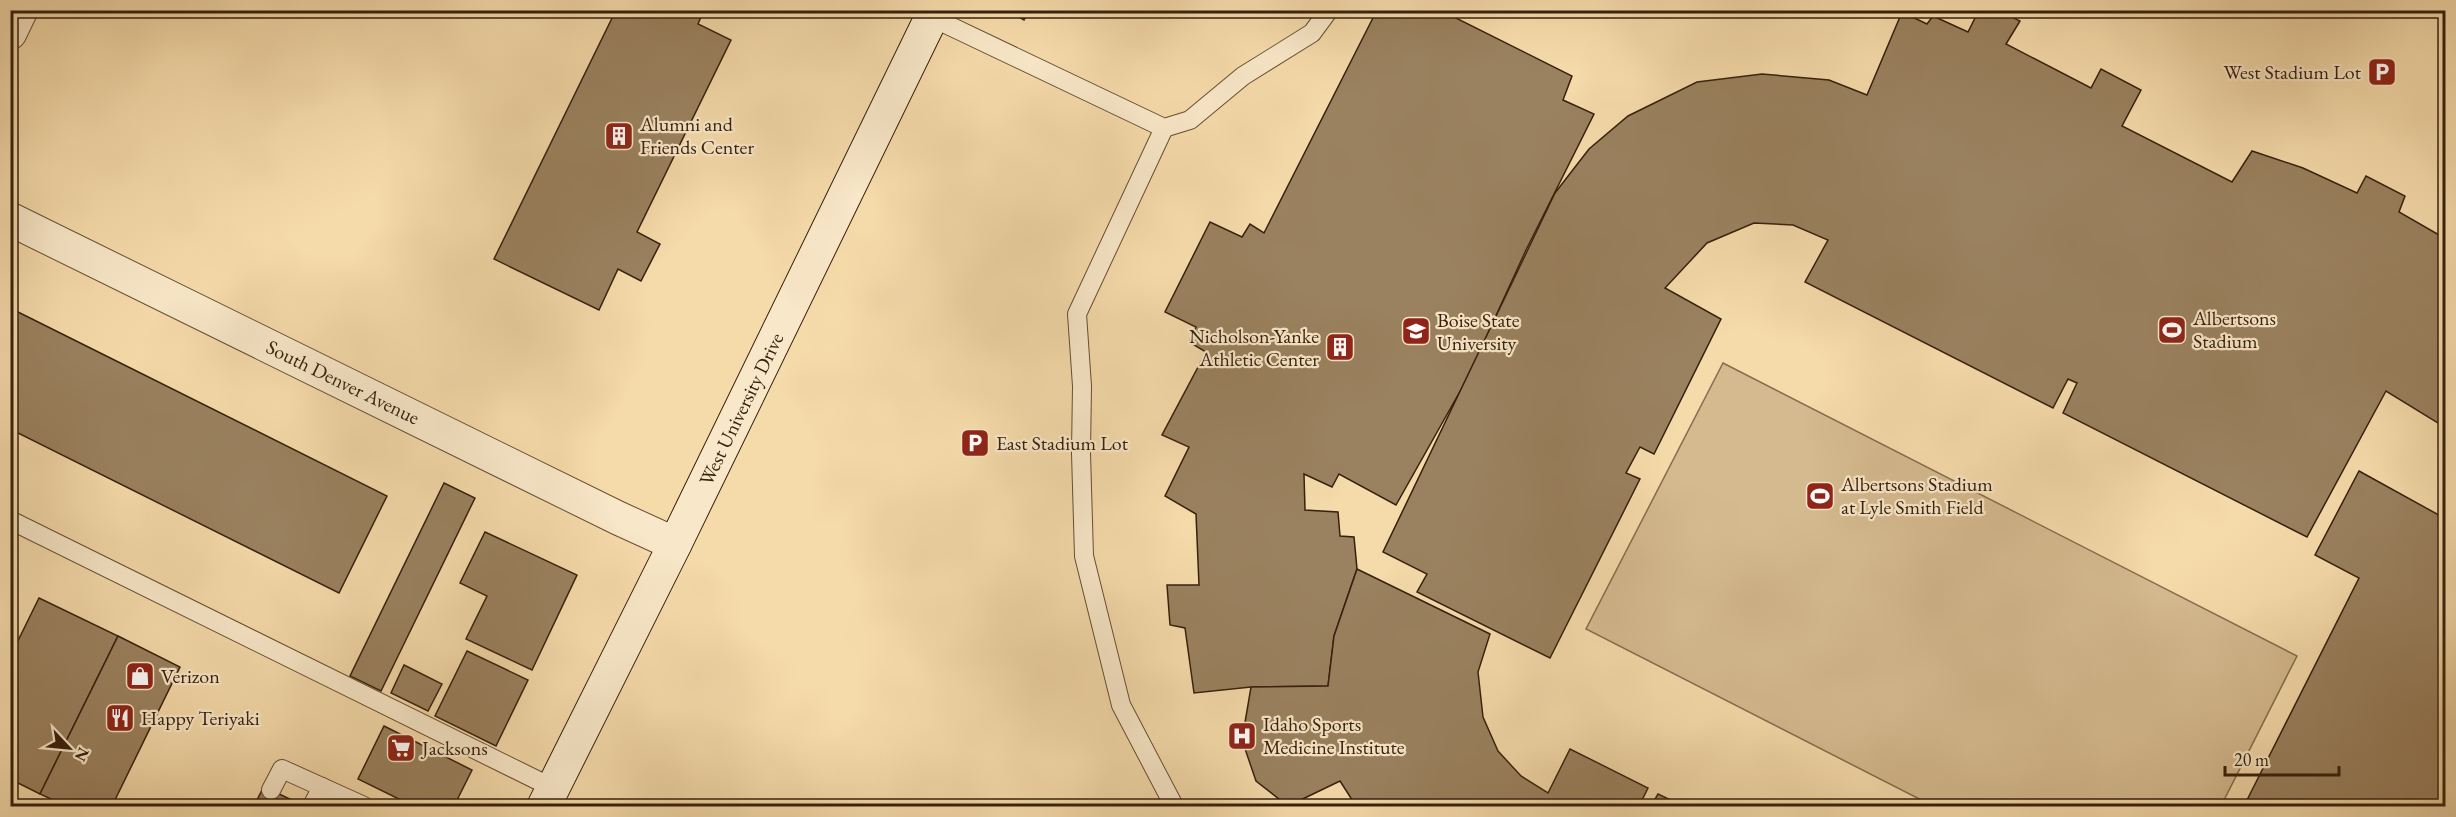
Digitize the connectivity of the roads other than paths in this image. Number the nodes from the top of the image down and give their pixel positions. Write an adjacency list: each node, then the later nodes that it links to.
1 (21, 10): 4 (street)
2 (1329, 10): 5 (lane)
3 (928, 13): 5 (lane); 8 (street, West University Drive)
4 (10, 33)
5 (1164, 128): 14 (lane)
6 (10, 219): 8 (street, South Denver Avenue)
7 (10, 520): 11 (lane)
8 (675, 544): 11 (street, West University Drive)
9 (322, 787): 10 (lane); 12 (lane); 13 (lane)
10 (272, 790)
11 (548, 797)
12 (364, 806)
13 (312, 807)
14 (1174, 807)

